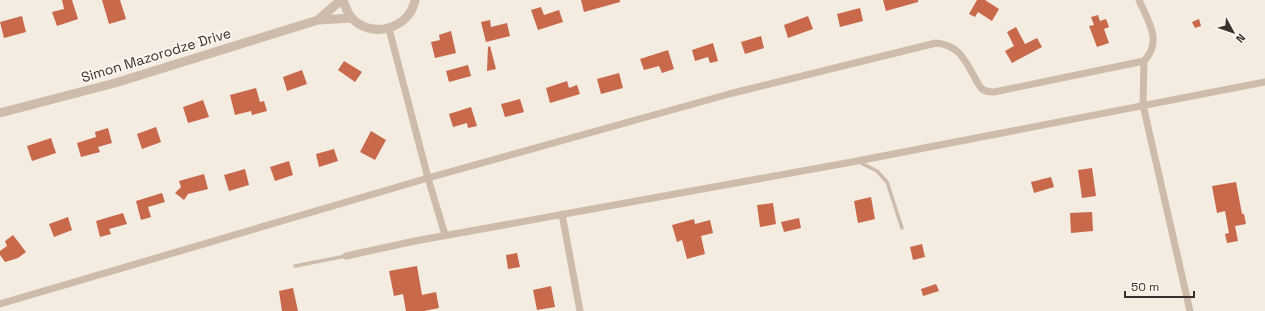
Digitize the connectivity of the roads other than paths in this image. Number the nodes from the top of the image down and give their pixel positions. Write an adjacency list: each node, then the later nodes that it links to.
1 (342, 0): 4 (street, Simon Mazorodze Drive); 5 (street, Simon Mazorodze Drive)
2 (1139, 0): 7 (street)
3 (417, 1): 6 (street)
4 (352, 18): 5 (street, Simon Mazorodze Drive); 6 (street)
5 (318, 20): 10 (street, Simon Mazorodze Drive)
6 (389, 29): 12 (street)
7 (1144, 61): 9 (street); 12 (street)
8 (1265, 82): 9 (street)
9 (1143, 105): 11 (street); 20 (street)
10 (0, 113)
11 (852, 162): 13 (street); 14 (lane)
12 (428, 178): 15 (street); 18 (street)
13 (562, 214): 15 (street); 19 (street)
14 (902, 228)
15 (445, 235): 16 (street)
16 (346, 256): 17 (lane)
17 (295, 266)
18 (0, 304)
19 (580, 311)
20 (1190, 311)

